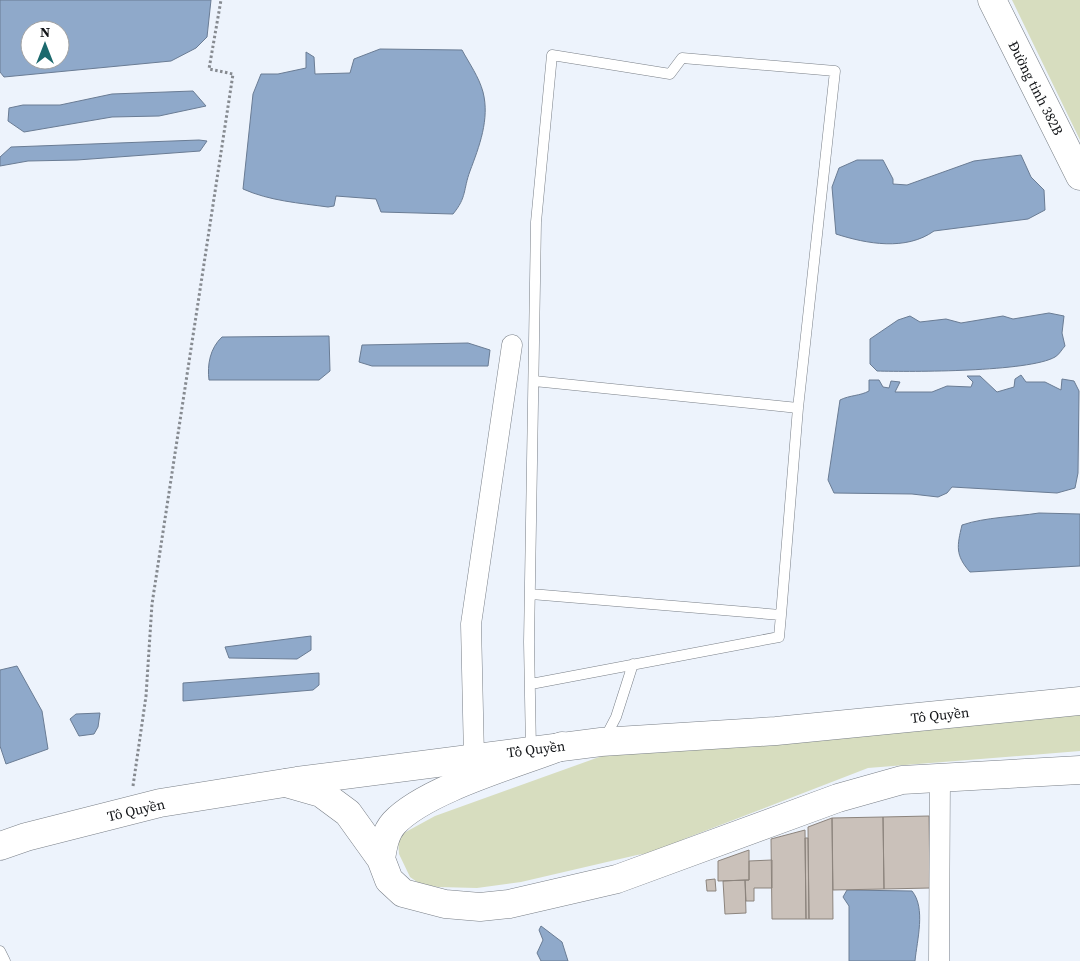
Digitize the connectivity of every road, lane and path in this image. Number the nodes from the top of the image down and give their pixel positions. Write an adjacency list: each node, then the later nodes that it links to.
1 (221, 0): 19 (path)
2 (992, 0): 3 (main road, Đường tỉnh 382B)
3 (1080, 176)
4 (512, 345): 15 (street)
5 (534, 381): 6 (lane); 6 (lane); 7 (lane)
6 (798, 408): 8 (lane)
7 (531, 594): 8 (lane); 10 (lane)
8 (781, 615): 9 (lane)
9 (633, 664): 10 (lane); 12 (lane)
10 (531, 684): 14 (lane)
11 (1080, 701): 12 (main road, Tô Quyền)
12 (601, 742): 13 (main road, Tô Quyền)
13 (562, 746): 14 (main road, Tô Quyền); 21 (main road)
14 (531, 750): 15 (main road, Tô Quyền)
15 (474, 758): 18 (main road, Tô Quyền)
16 (1080, 770): 17 (main road)
17 (940, 778): 21 (main road); 24 (street)
18 (286, 783): 19 (main road, Tô Quyền); 21 (main road)
19 (129, 811): 20 (main road, Tô Quyền)
20 (0, 846)
21 (381, 859)
22 (0, 951): 23 (lane)
23 (5, 961)
24 (940, 961)

